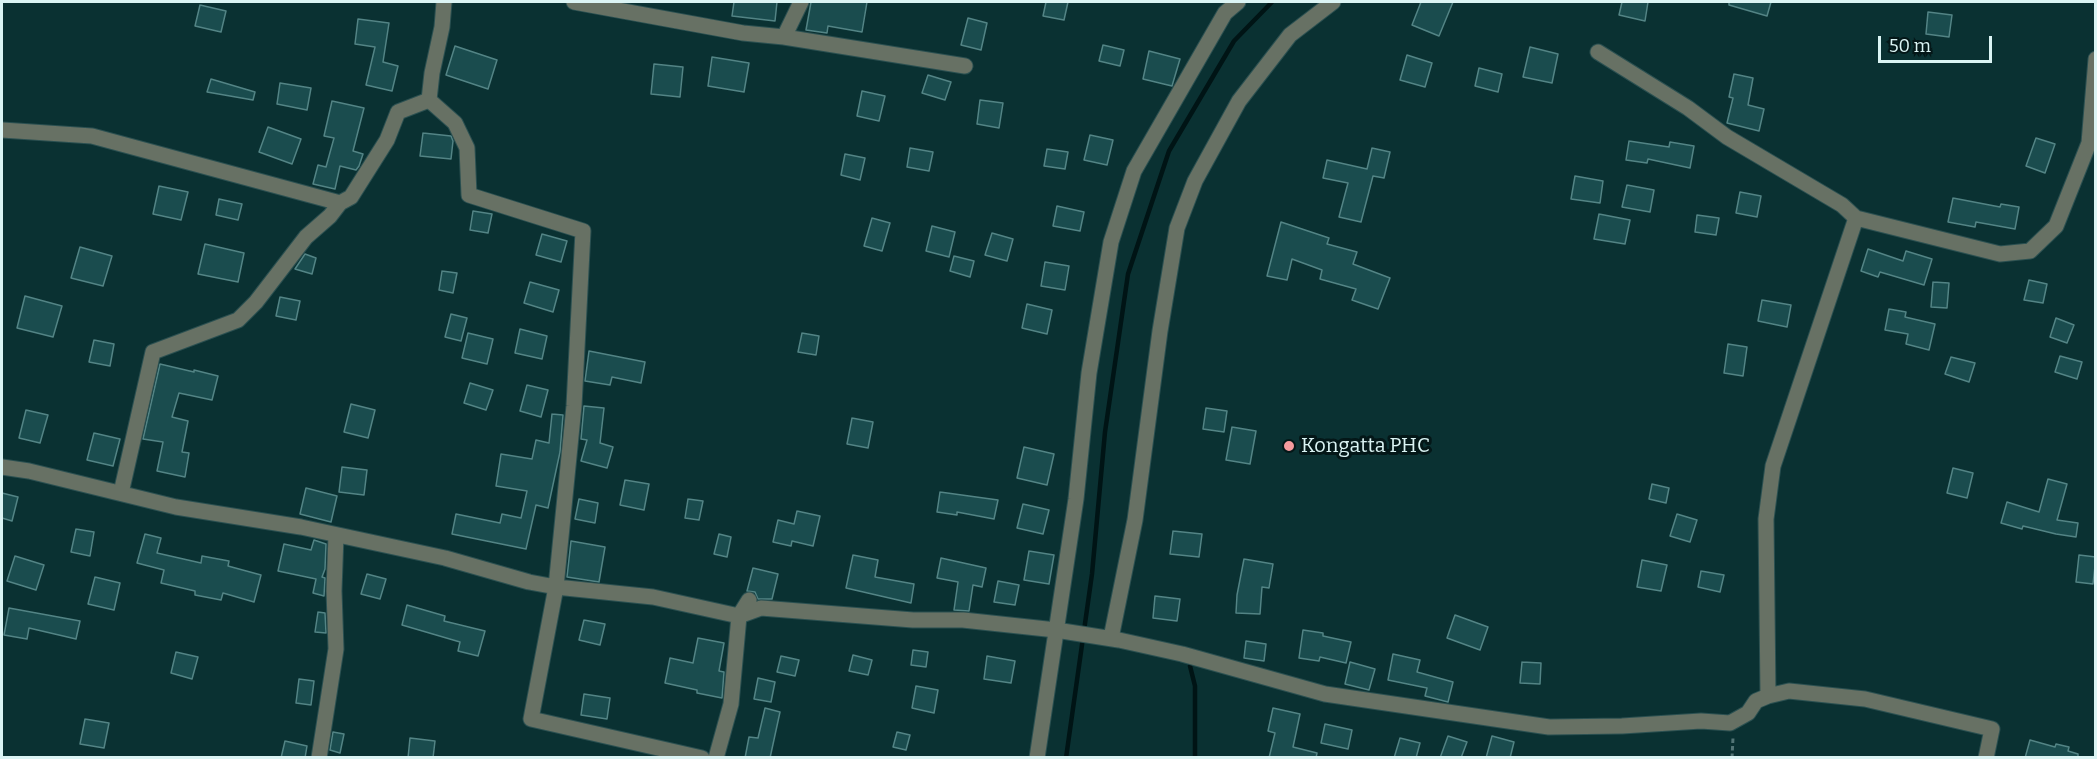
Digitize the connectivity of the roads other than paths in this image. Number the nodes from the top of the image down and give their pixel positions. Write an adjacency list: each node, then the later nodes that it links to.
1 (444, 2): 10 (street)
2 (574, 2): 6 (street)
3 (801, 2): 6 (street)
4 (1238, 2): 20 (street)
5 (1333, 2): 21 (street)
6 (784, 38): 9 (street)
7 (1598, 52): 13 (street)
8 (2096, 59): 13 (street)
9 (965, 66)
10 (429, 99): 12 (street); 17 (street)
11 (2, 130): 12 (street)
12 (340, 203): 15 (street)
13 (1856, 218): 22 (street)
14 (2, 466): 15 (street)
15 (121, 493): 16 (street)
16 (336, 534): 17 (street); 23 (street)
17 (556, 587): 19 (street); 24 (street)
18 (749, 600): 19 (street)
19 (740, 616): 20 (street); 25 (street)
20 (1063, 631): 21 (street); 26 (street)
21 (1111, 638): 22 (street)
22 (1768, 696): 27 (street)
23 (320, 758)
24 (702, 758)
25 (716, 758)
26 (1037, 758)
27 (1986, 758)

